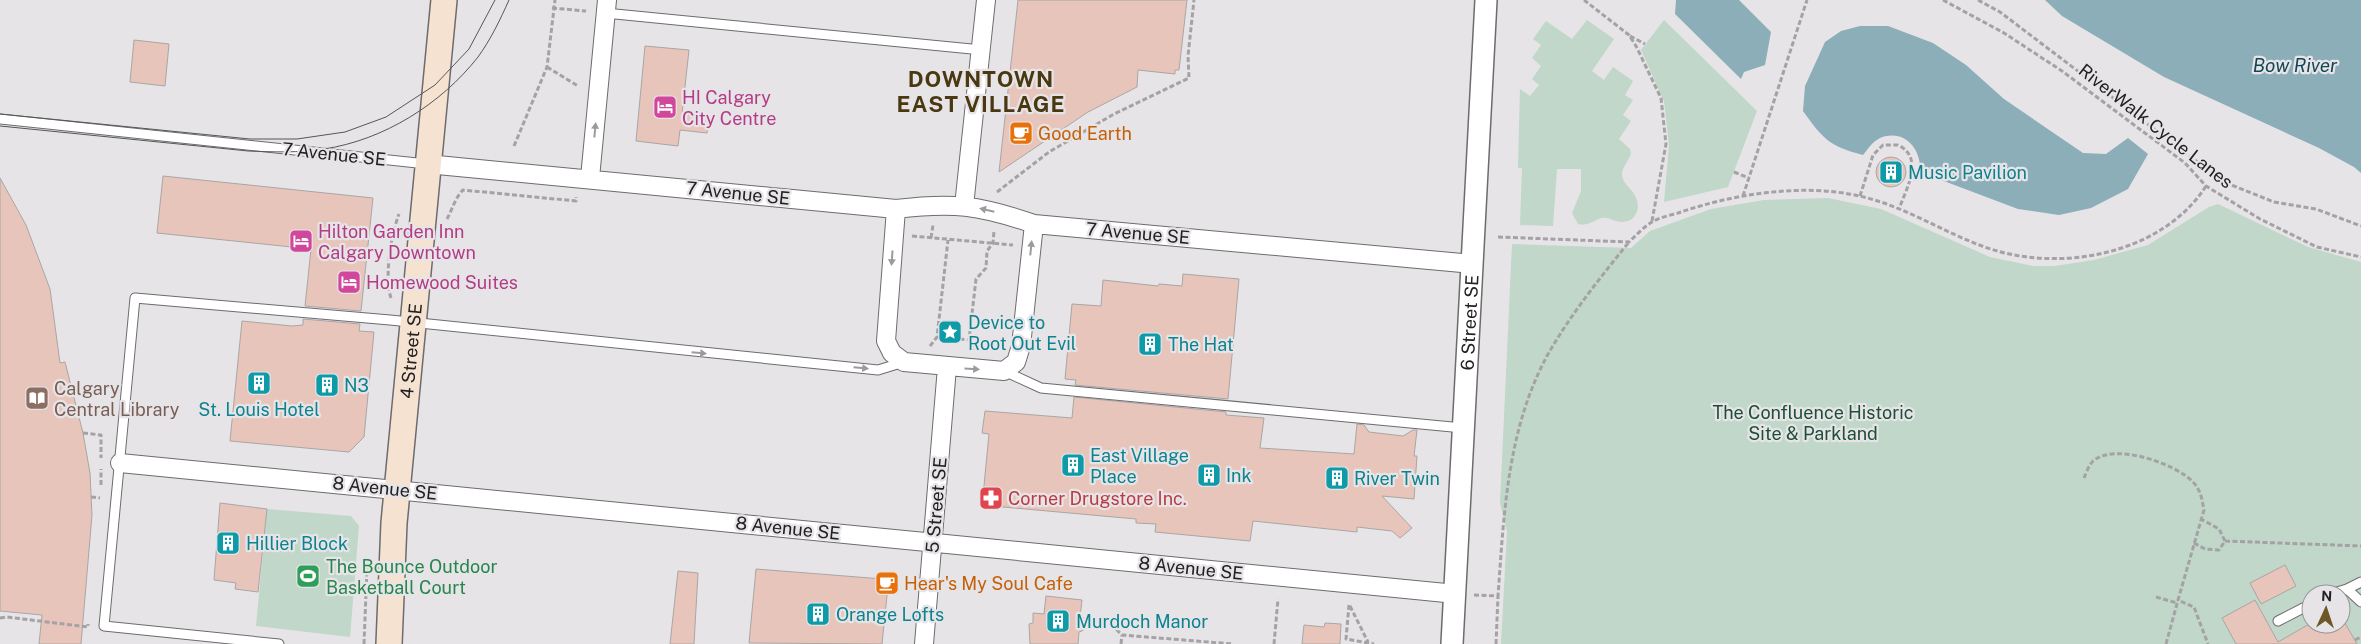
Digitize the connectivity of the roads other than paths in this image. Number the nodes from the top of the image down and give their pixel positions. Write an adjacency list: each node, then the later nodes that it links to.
1 (444, 0): 7 (main road, 4 Street SE)
2 (986, 0): 5 (street)
3 (1486, 0): 12 (street, 6 Street SE)
4 (606, 6): 5 (lane); 8 (street, one-way to 4)
5 (982, 50): 9 (street)
6 (0, 119): 7 (lane, 7 Avenue SE)
7 (427, 164): 8 (street, 7 Avenue SE); 13 (main road, 4 Street SE)
8 (590, 178): 10 (street, 7 Avenue SE)
9 (964, 206): 10 (street, 7 Avenue SE); 11 (street, 7 Avenue SE, one-way to 9)
10 (896, 209): 14 (street, one-way to 14)
11 (1034, 224): 12 (street, 7 Avenue SE); 16 (street, one-way to 11)
12 (1473, 264): 17 (street, 6 Street SE)
13 (412, 323): 14 (lane, one-way to 14); 18 (lane); 19 (main road, 4 Street SE)
14 (904, 362): 15 (street)
15 (947, 367): 16 (street, one-way to 16); 20 (street, 5 Street SE)
16 (1004, 371): 17 (lane)
17 (1465, 429): 22 (street, 6 Street SE)
18 (120, 463): 19 (street, 8 Avenue SE); 26 (lane)
19 (396, 490): 20 (street, 8 Avenue SE); 27 (main road, 4 Street SE)
20 (934, 542): 22 (street, 8 Avenue SE); 28 (street, 5 Street SE)
21 (2351, 593): 23 (lane)
22 (1456, 594): 29 (street, 6 Street SE)
23 (2361, 602)
24 (2301, 609): 25 (lane)
25 (2278, 621)
26 (279, 644)
27 (389, 644)
28 (924, 644)
29 (1452, 644)

